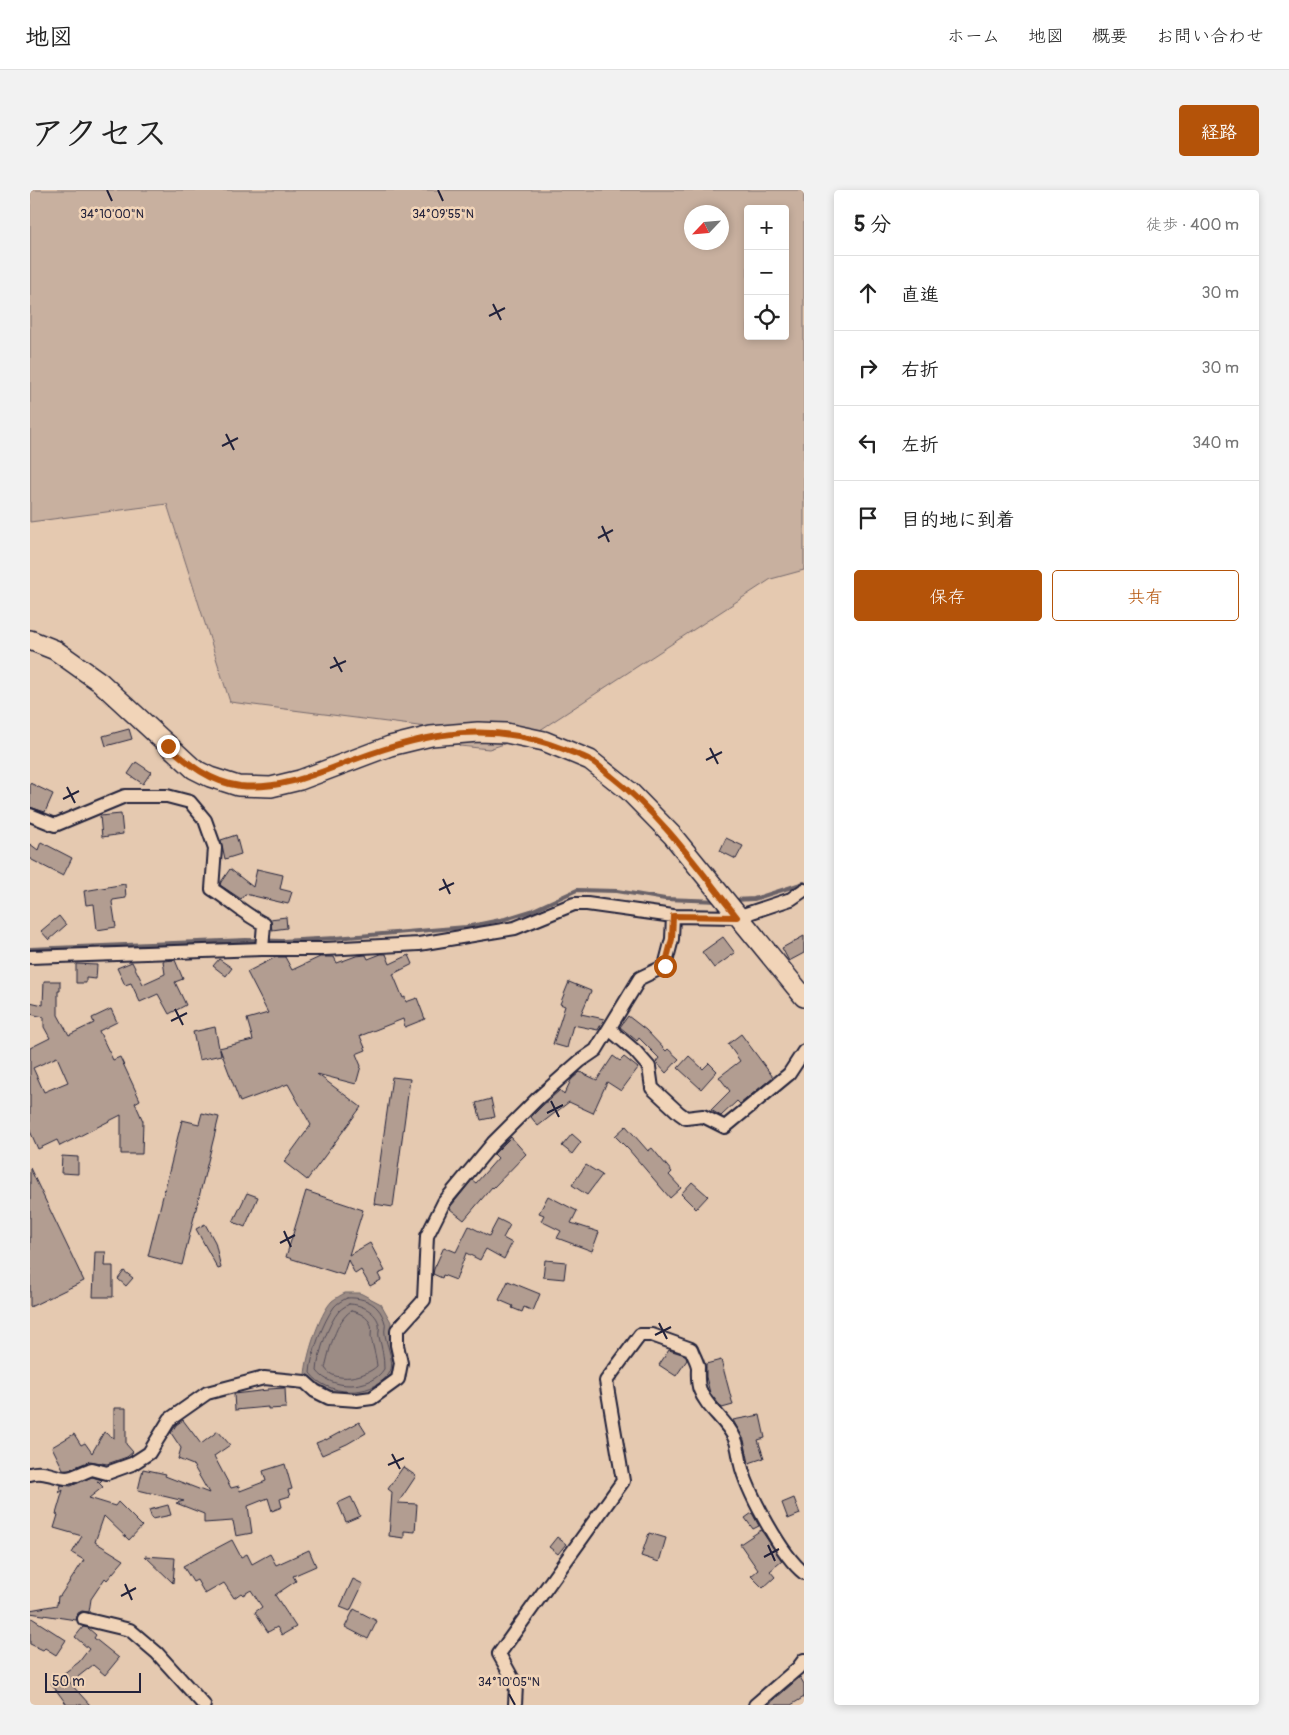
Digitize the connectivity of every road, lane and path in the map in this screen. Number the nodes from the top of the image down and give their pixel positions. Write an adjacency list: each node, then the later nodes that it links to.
1 (30, 640): 5 (street)
2 (30, 815): 6 (street)
3 (804, 890): 5 (street)
4 (673, 916): 5 (street); 6 (street); 9 (street)
5 (737, 917): 8 (street)
6 (262, 949): 7 (street)
7 (30, 957)
8 (804, 997)
9 (610, 1027): 10 (street); 11 (street)
10 (804, 1051)
11 (30, 1474)
12 (804, 1573): 16 (street)
13 (84, 1619): 15 (street)
14 (804, 1660): 17 (street)
15 (204, 1705)
16 (514, 1705)
17 (755, 1705)

